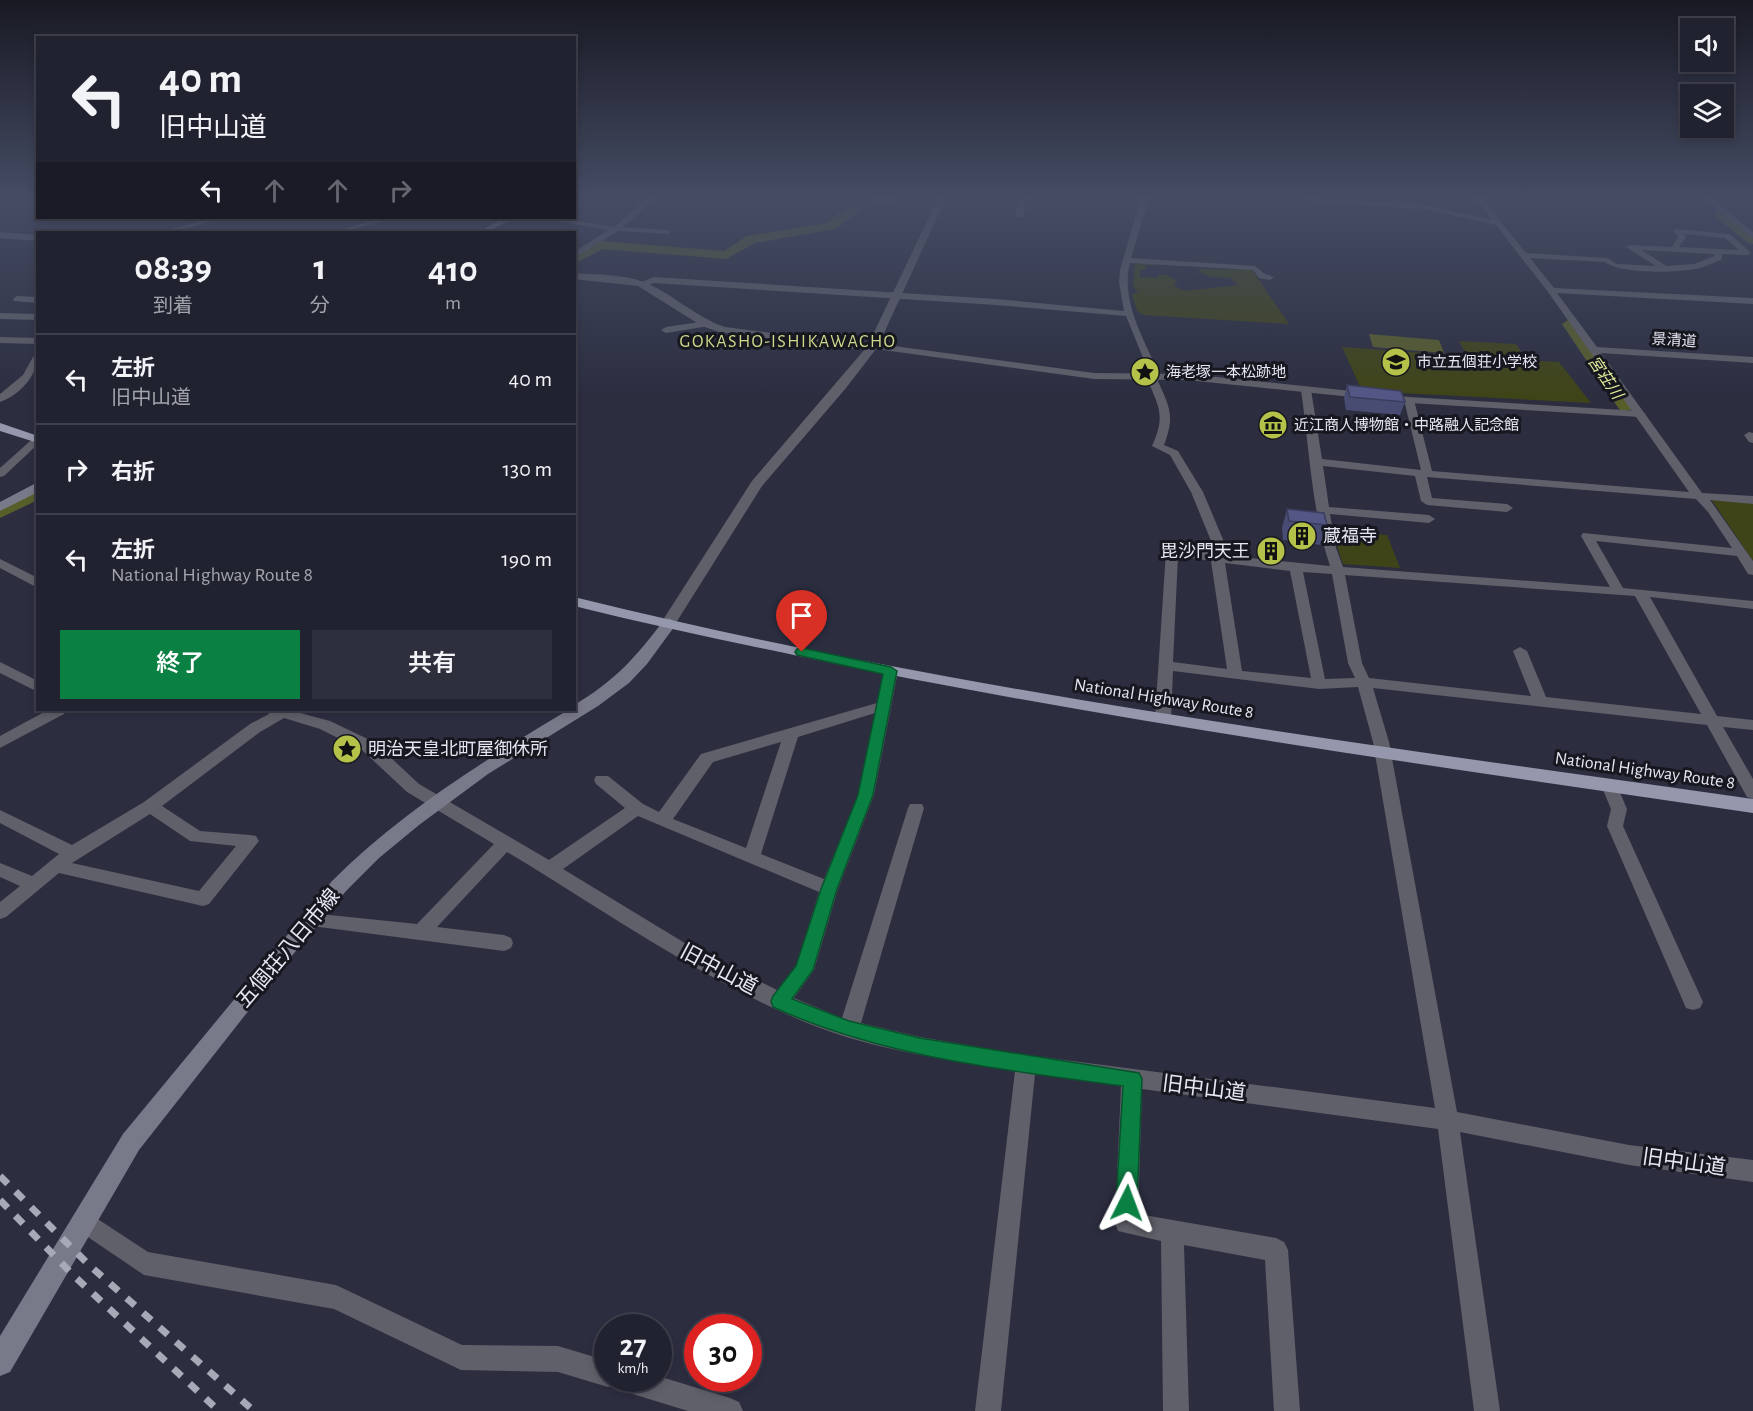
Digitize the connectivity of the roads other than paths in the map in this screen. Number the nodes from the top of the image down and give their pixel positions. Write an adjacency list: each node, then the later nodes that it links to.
1 (911, 264): 13 (street)
2 (1127, 264): 14 (street)
3 (1189, 264): 10 (street)
4 (1531, 264): 12 (street)
5 (1611, 264): 8 (street)
6 (1658, 264): 8 (street)
7 (1705, 264): 8 (street)
8 (1663, 268)
9 (576, 276): 11 (street)
10 (1270, 277)
11 (641, 284): 13 (street); 22 (street)
12 (1551, 290): 17 (street); 27 (street)
13 (896, 295): 18 (street); 26 (street)
14 (1126, 299): 18 (street); 19 (street)
15 (17, 300): 16 (street)
16 (36, 300)
17 (1753, 301)
18 (1106, 313): 19 (street)
19 (1131, 314): 30 (street)
20 (0, 316): 21 (street)
21 (36, 317)
22 (706, 324): 23 (street); 26 (street)
23 (666, 330)
24 (0, 340): 25 (street)
25 (36, 341)
26 (873, 346): 30 (street); 59 (street)
27 (1593, 350): 28 (street, 景清道); 34 (street)
28 (1753, 360)
29 (36, 361): 32 (street)
30 (1156, 377): 31 (street); 49 (street)
31 (1306, 390): 33 (street); 38 (street)
32 (0, 399)
33 (1408, 400): 34 (street); 39 (street)
34 (1640, 414): 42 (street)
35 (0, 427): 36 (highway)
36 (36, 439)
37 (36, 440): 40 (street)
38 (1316, 462): 39 (street); 46 (street)
39 (1423, 473): 42 (street); 45 (street)
40 (0, 474)
41 (36, 487): 44 (main road)
42 (1700, 495): 43 (street); 48 (street)
43 (1753, 500)
44 (0, 507)
45 (1507, 508)
46 (1325, 510): 47 (street); 52 (street)
47 (1429, 519)
48 (1741, 554): 53 (street); 55 (street)
49 (1221, 558): 51 (street); 61 (street); 64 (street)
50 (0, 563): 54 (street)
51 (1296, 568): 52 (street); 66 (street)
52 (1338, 571): 55 (street); 65 (street)
53 (1753, 571)
54 (36, 583)
55 (1619, 592): 56 (street)
56 (1640, 592): 58 (street); 73 (street)
57 (576, 602): 59 (highway, National Highway Route 8)
58 (1753, 605)
59 (669, 623): 63 (highway, National Highway Route 8); 81 (main road, 五個荘八日市線)
60 (1520, 651): 68 (street)
61 (1166, 665): 64 (street); 72 (street)
62 (0, 667): 67 (street)
63 (891, 671): 69 (street); 72 (highway, National Highway Route 8)
64 (1234, 675): 66 (street)
65 (1364, 682): 66 (street); 68 (street); 77 (street)
66 (1319, 684)
67 (36, 686)
68 (1540, 700): 73 (street)
69 (883, 706): 75 (street); 95 (street)
70 (57, 711): 76 (street)
71 (277, 711): 81 (street, 旧中山道); 82 (street)
72 (1163, 718): 77 (highway, National Highway Route 8)
73 (1713, 721): 74 (street); 80 (street)
74 (1753, 725)
75 (791, 733): 87 (street); 90 (street)
76 (0, 743)
77 (1382, 751): 79 (highway, National Highway Route 8); 105 (street)
78 (602, 780): 84 (street)
79 (1609, 785): 83 (highway, National Highway Route 8); 101 (street)
80 (1753, 793)
81 (438, 801): 88 (street, 旧中山道); 97 (main road, 五個荘八日市線)
82 (150, 806): 89 (street); 91 (street)
83 (1753, 806)
84 (637, 808): 87 (street); 92 (street)
85 (916, 808): 102 (street)
86 (0, 816): 89 (street)
87 (662, 821): 90 (street)
88 (505, 844): 92 (street, 旧中山道); 98 (street)
89 (72, 853): 91 (street)
90 (753, 857): 95 (street)
91 (57, 866): 94 (street)
92 (549, 869): 100 (street, 旧中山道)
93 (0, 870): 94 (street)
94 (33, 884): 96 (street)
95 (829, 889): 100 (street)
96 (0, 912)
97 (310, 920): 98 (street); 107 (main road, 五個荘八日市線)
98 (421, 932): 99 (street)
99 (504, 943)
100 (780, 1001): 102 (street, 旧中山道)
101 (1693, 1002)
102 (849, 1029): 103 (street, 旧中山道)
103 (1026, 1065): 104 (street, 旧中山道); 113 (street)
104 (1132, 1079): 105 (street, 旧中山道); 108 (street)
105 (1448, 1120): 106 (street, 旧中山道); 116 (street)
106 (1753, 1171)
107 (84, 1221): 109 (main road, 五個荘八日市線); 110 (street)
108 (1172, 1232): 114 (street); 115 (street)
109 (0, 1362)
110 (594, 1370)
111 (668, 1392): 112 (street)
112 (730, 1411)
113 (987, 1411)
114 (1176, 1411)
115 (1287, 1411)
116 (1487, 1411)

